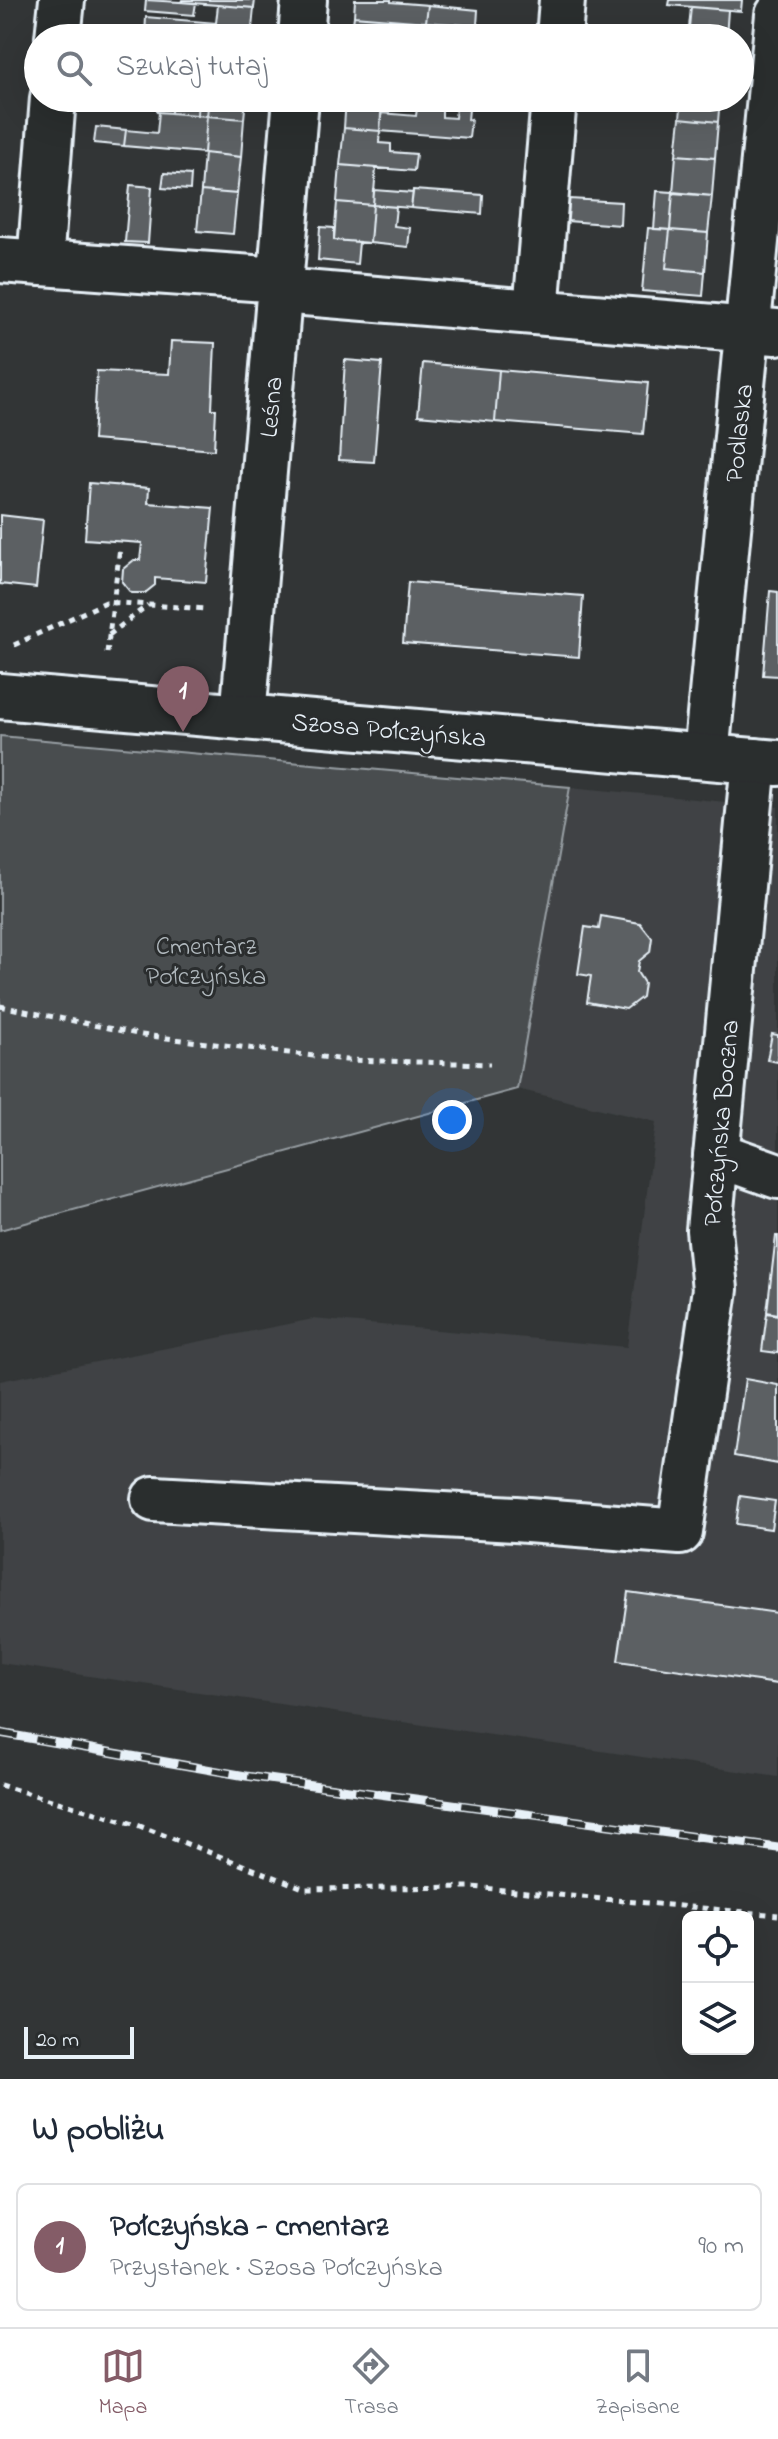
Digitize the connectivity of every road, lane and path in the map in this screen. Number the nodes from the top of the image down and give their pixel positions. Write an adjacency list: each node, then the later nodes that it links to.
1 (62, 0): 5 (street)
2 (304, 0): 6 (street)
3 (562, 0): 7 (street)
4 (778, 15): 14 (street, Podlaska)
5 (59, 24)
6 (302, 24)
7 (560, 24)
8 (50, 112): 11 (street)
9 (295, 112): 12 (street, Leśna)
10 (553, 112): 13 (street)
11 (20, 262): 12 (street)
12 (281, 286): 13 (street); 23 (street, Leśna)
13 (536, 311): 14 (street)
14 (763, 331): 24 (street, Podlaska)
15 (120, 547): 16 (path)
16 (113, 603): 17 (path); 19 (path); 20 (path)
17 (148, 605): 18 (path); 19 (path)
18 (207, 609)
19 (109, 636): 21 (path)
20 (14, 645)
21 (107, 653)
22 (0, 696): 23 (street, Szosa Połczyńska)
23 (243, 717): 24 (street, Szosa Połczyńska)
24 (706, 756): 25 (street, Szosa Połczyńska)
25 (766, 762): 28 (street, Połczyńska Boczna)
26 (0, 1006): 27 (path)
27 (490, 1064)
28 (716, 1154): 29 (street); 30 (street, Połczyńska Boczna)
29 (778, 1176)
30 (154, 1499)
31 (0, 1785): 32 (path)
32 (778, 1915)

